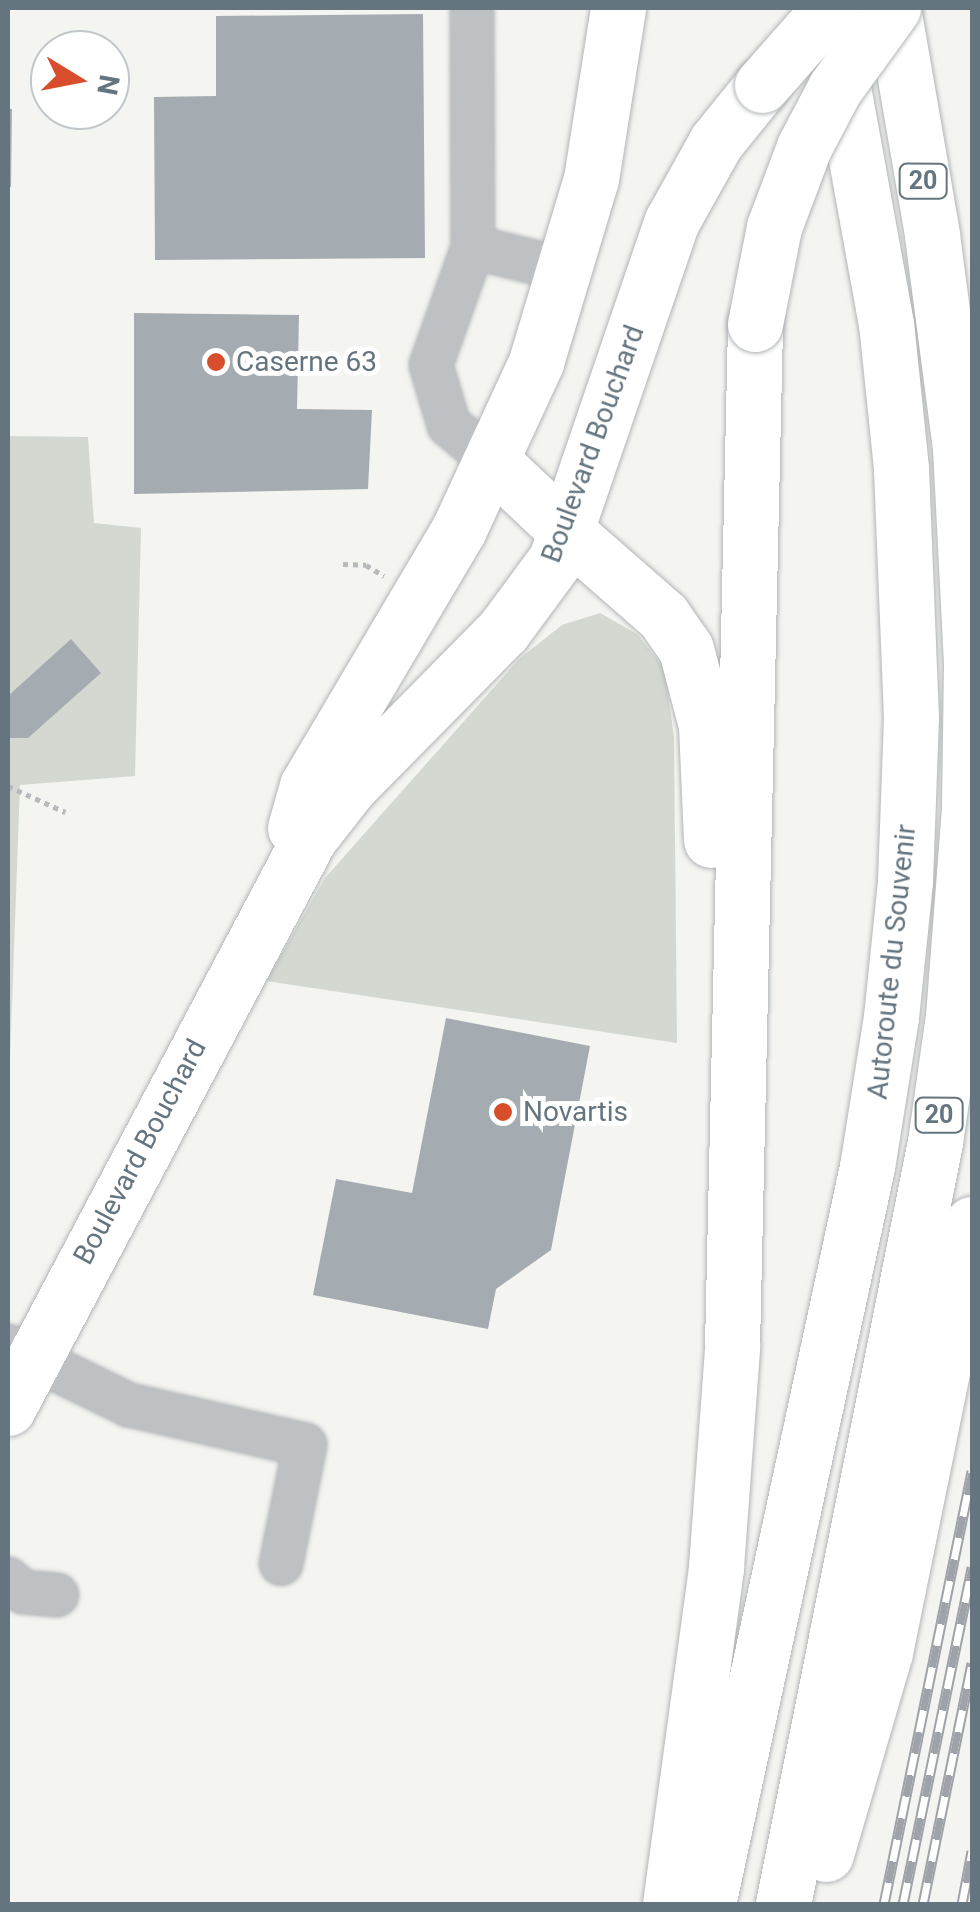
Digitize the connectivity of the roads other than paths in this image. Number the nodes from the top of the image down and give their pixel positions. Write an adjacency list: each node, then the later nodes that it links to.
1 (472, 8): 7 (lane)
2 (618, 8): 8 (main road, Boulevard Bouchard)
3 (817, 8): 6 (main road)
4 (830, 8): 6 (main road, Autoroute du Souvenir / 20); 10 (main road, Boulevard Bouchard, bridge)
5 (898, 18): 12 (main road, bridge); 21 (main road, 20)
6 (840, 67): 20 (main road, Autoroute du Souvenir / 20)
7 (473, 247): 8 (lane); 9 (lane)
8 (566, 270): 9 (main road, Boulevard Bouchard)
9 (493, 462): 10 (main road); 11 (main road, Boulevard Bouchard)
10 (567, 532): 11 (main road, Boulevard Bouchard); 12 (main road)
11 (274, 898): 14 (main road, Boulevard Bouchard)
12 (741, 1032): 19 (main road)
13 (972, 1224): 22 (main road)
14 (20, 1352): 15 (main road, Boulevard Bouchard); 16 (lane)
15 (8, 1408)
16 (281, 1564)
17 (8, 1579): 18 (lane)
18 (57, 1595)
19 (670, 1904)
20 (708, 1904)
21 (782, 1904)
22 (811, 1904)

